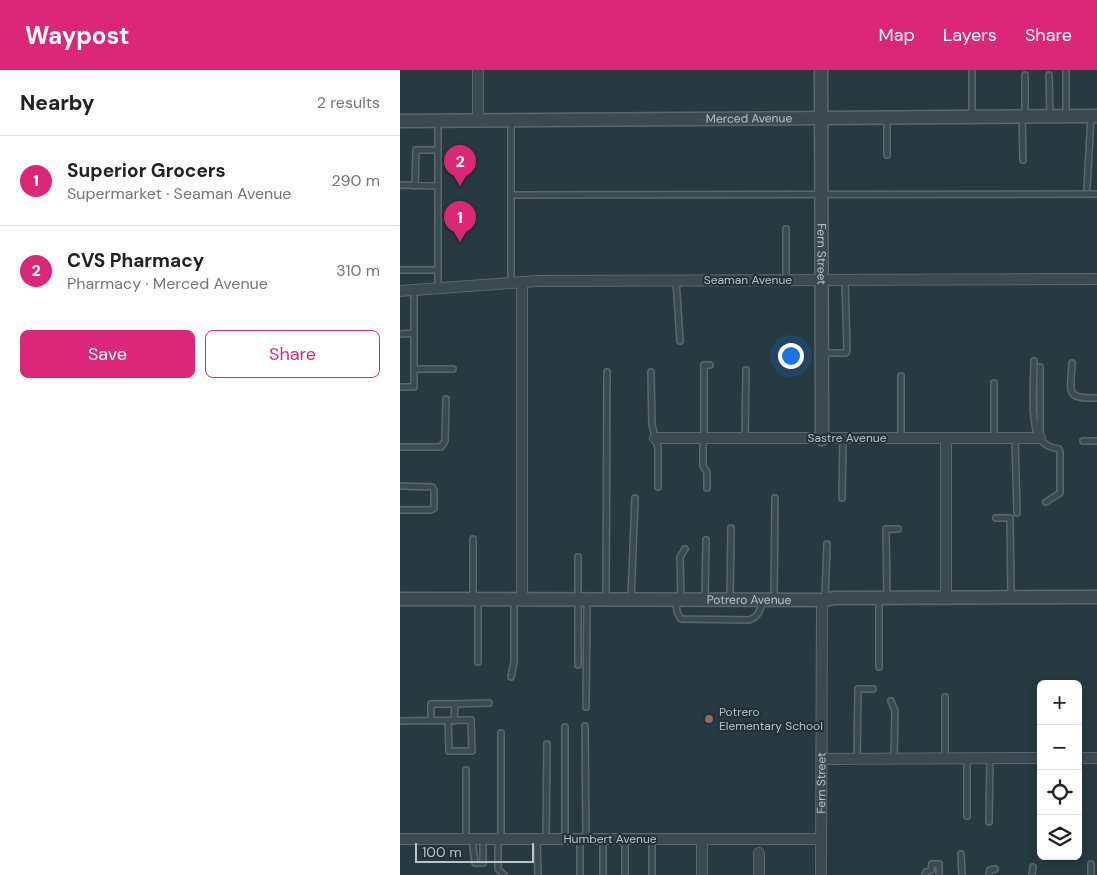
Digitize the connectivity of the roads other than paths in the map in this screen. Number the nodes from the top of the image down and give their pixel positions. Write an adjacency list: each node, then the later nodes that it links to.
1 (478, 70): 15 (street)
2 (822, 70): 13 (street, Fern Street)
3 (972, 70): 8 (lane)
4 (1066, 70): 11 (lane)
5 (1025, 75): 9 (lane)
6 (1049, 75): 10 (lane)
7 (886, 116): 8 (street, Merced Avenue); 13 (street, Merced Avenue); 19 (lane)
8 (972, 116): 9 (street, Merced Avenue)
9 (1024, 116): 10 (street, Merced Avenue); 20 (lane)
10 (1050, 116): 11 (street, Merced Avenue)
11 (1066, 116): 12 (street, Merced Avenue)
12 (1094, 116): 24 (lane)
13 (821, 118): 16 (street, Merced Avenue); 25 (street, Fern Street)
14 (438, 120): 15 (street, Merced Avenue); 17 (street, Merced Avenue); 18 (lane)
15 (478, 120): 16 (street, Merced Avenue)
16 (512, 120): 27 (lane)
17 (400, 121)
18 (438, 150): 22 (lane); 23 (lane)
19 (888, 155)
20 (1023, 160)
21 (400, 185): 22 (lane)
22 (415, 186): 23 (lane)
23 (438, 186): 30 (lane)
24 (1088, 188)
25 (822, 194): 26 (lane); 27 (lane); 34 (street, Fern Street)
26 (1097, 194)
27 (510, 196): 36 (lane)
28 (786, 229): 33 (lane)
29 (400, 270): 30 (lane)
30 (438, 270): 38 (lane)
31 (1097, 279): 35 (street, Seaman Avenue)
32 (676, 280): 33 (street, Seaman Avenue); 37 (street, Seaman Avenue); 43 (lane)
33 (786, 280): 34 (street, Seaman Avenue)
34 (822, 280): 35 (street, Seaman Avenue); 44 (street, Fern Street)
35 (845, 280): 44 (lane)
36 (510, 282): 37 (street, Seaman Avenue); 38 (street, Seaman Avenue)
37 (522, 282): 101 (street)
38 (438, 289): 40 (street, Seaman Avenue)
39 (400, 291): 40 (street, Seaman Avenue)
40 (414, 291): 42 (lane)
41 (400, 334): 42 (lane)
42 (414, 334): 49 (lane)
43 (680, 341)
44 (821, 353): 62 (street, Fern Street)
45 (1034, 361): 68 (lane)
46 (1072, 363): 57 (lane)
47 (710, 364): 60 (lane)
48 (1040, 367): 68 (lane)
49 (414, 369): 50 (lane); 56 (lane)
50 (453, 370)
51 (746, 370): 61 (lane)
52 (607, 372): 93 (lane)
53 (650, 372): 59 (lane)
54 (901, 376): 64 (lane)
55 (994, 383): 66 (lane)
56 (400, 386)
57 (1097, 398)
58 (446, 399): 71 (lane)
59 (655, 438): 60 (street, Sastre Avenue); 73 (lane)
60 (704, 438): 61 (street, Sastre Avenue); 74 (lane)
61 (746, 438): 62 (street, Sastre Avenue)
62 (822, 438): 63 (street, Sastre Avenue)
63 (843, 438): 64 (street, Sastre Avenue); 77 (lane)
64 (901, 438): 65 (street, Sastre Avenue)
65 (946, 438): 66 (street, Sastre Avenue); 90 (street)
66 (994, 438): 67 (street, Sastre Avenue)
67 (1015, 438): 68 (street, Sastre Avenue); 80 (lane)
68 (1040, 438): 78 (lane)
69 (1084, 441): 70 (lane)
70 (1097, 441)
71 (400, 447)
72 (400, 486): 79 (lane)
73 (658, 487)
74 (708, 488)
75 (636, 498): 94 (lane)
76 (775, 498): 102 (lane)
77 (842, 498)
78 (1046, 502)
79 (400, 510)
80 (1017, 513)
81 (996, 518): 91 (lane)
82 (731, 528): 97 (lane)
83 (898, 529): 98 (lane)
84 (473, 539): 100 (lane)
85 (706, 540): 96 (lane)
86 (827, 544): 103 (lane)
87 (685, 550): 95 (lane)
88 (578, 557): 92 (lane)
89 (1097, 597): 91 (street, Potrero Avenue)
90 (946, 598): 91 (street, Potrero Avenue); 98 (street, Potrero Avenue)
91 (1011, 598)
92 (583, 599): 93 (street, Potrero Avenue); 101 (street, Potrero Avenue); 105 (lane); 113 (lane)
93 (606, 599): 94 (street, Potrero Avenue)
94 (631, 599): 95 (street, Potrero Avenue)
95 (678, 599): 96 (street, Potrero Avenue); 102 (lane)
96 (705, 599): 97 (street, Potrero Avenue)
97 (730, 599): 102 (street, Potrero Avenue)
98 (883, 599): 103 (street, Potrero Avenue); 106 (lane)
99 (400, 600): 100 (street, Potrero Avenue)
100 (475, 600): 101 (street, Potrero Avenue); 104 (lane)
101 (518, 600): 107 (lane)
102 (768, 600): 103 (street, Potrero Avenue)
103 (824, 600): 129 (street, Fern Street)
104 (478, 662)
105 (578, 665)
106 (879, 667)
107 (511, 677)
108 (873, 689): 121 (lane)
109 (946, 697): 123 (lane)
110 (891, 701): 122 (lane)
111 (454, 704): 112 (lane); 115 (lane); 116 (lane)
112 (489, 704)
113 (586, 707)
114 (400, 721): 116 (lane)
115 (451, 721): 115 (lane); 116 (lane)
116 (431, 722)
117 (585, 726): 138 (lane)
118 (564, 727): 137 (lane)
119 (501, 733): 135 (lane)
120 (547, 744): 136 (lane)
121 (857, 758): 122 (street); 129 (street)
122 (894, 758): 123 (street)
123 (945, 758): 124 (street)
124 (967, 758): 125 (street); 131 (lane)
125 (990, 758): 126 (street); 132 (lane)
126 (1037, 758)
127 (1082, 758): 128 (street)
128 (1097, 758)
129 (822, 759): 142 (street, Fern Street)
130 (466, 770): 133 (lane)
131 (967, 816)
132 (989, 822)
133 (469, 838): 134 (street, Humbert Avenue); 134 (lane); 143 (street, Humbert Avenue)
134 (483, 838): 135 (street, Humbert Avenue)
135 (499, 838): 136 (street, Humbert Avenue); 150 (lane)
136 (542, 838): 137 (street, Humbert Avenue); 151 (lane)
137 (565, 838): 138 (street, Humbert Avenue)
138 (583, 838): 139 (street, Humbert Avenue); 152 (lane)
139 (603, 838): 140 (street, Humbert Avenue); 153 (lane)
140 (625, 838): 144 (street, Humbert Avenue); 154 (lane)
141 (702, 838): 142 (street, Humbert Avenue); 144 (street, Humbert Avenue); 156 (street)
142 (821, 838): 158 (street, Fern Street)
143 (400, 839)
144 (652, 839): 155 (lane)
145 (758, 853): 157 (street)
146 (962, 854): 161 (lane)
147 (1091, 864): 164 (lane)
148 (1032, 866): 163 (lane)
149 (994, 870): 162 (lane)
150 (504, 875)
151 (538, 875)
152 (580, 875)
153 (603, 875)
154 (625, 875)
155 (652, 875)
156 (702, 875)
157 (759, 875)
158 (821, 875)
159 (925, 875): 160 (lane)
160 (939, 875)
161 (962, 875)
162 (989, 875)
163 (1032, 875)
164 (1091, 875)

